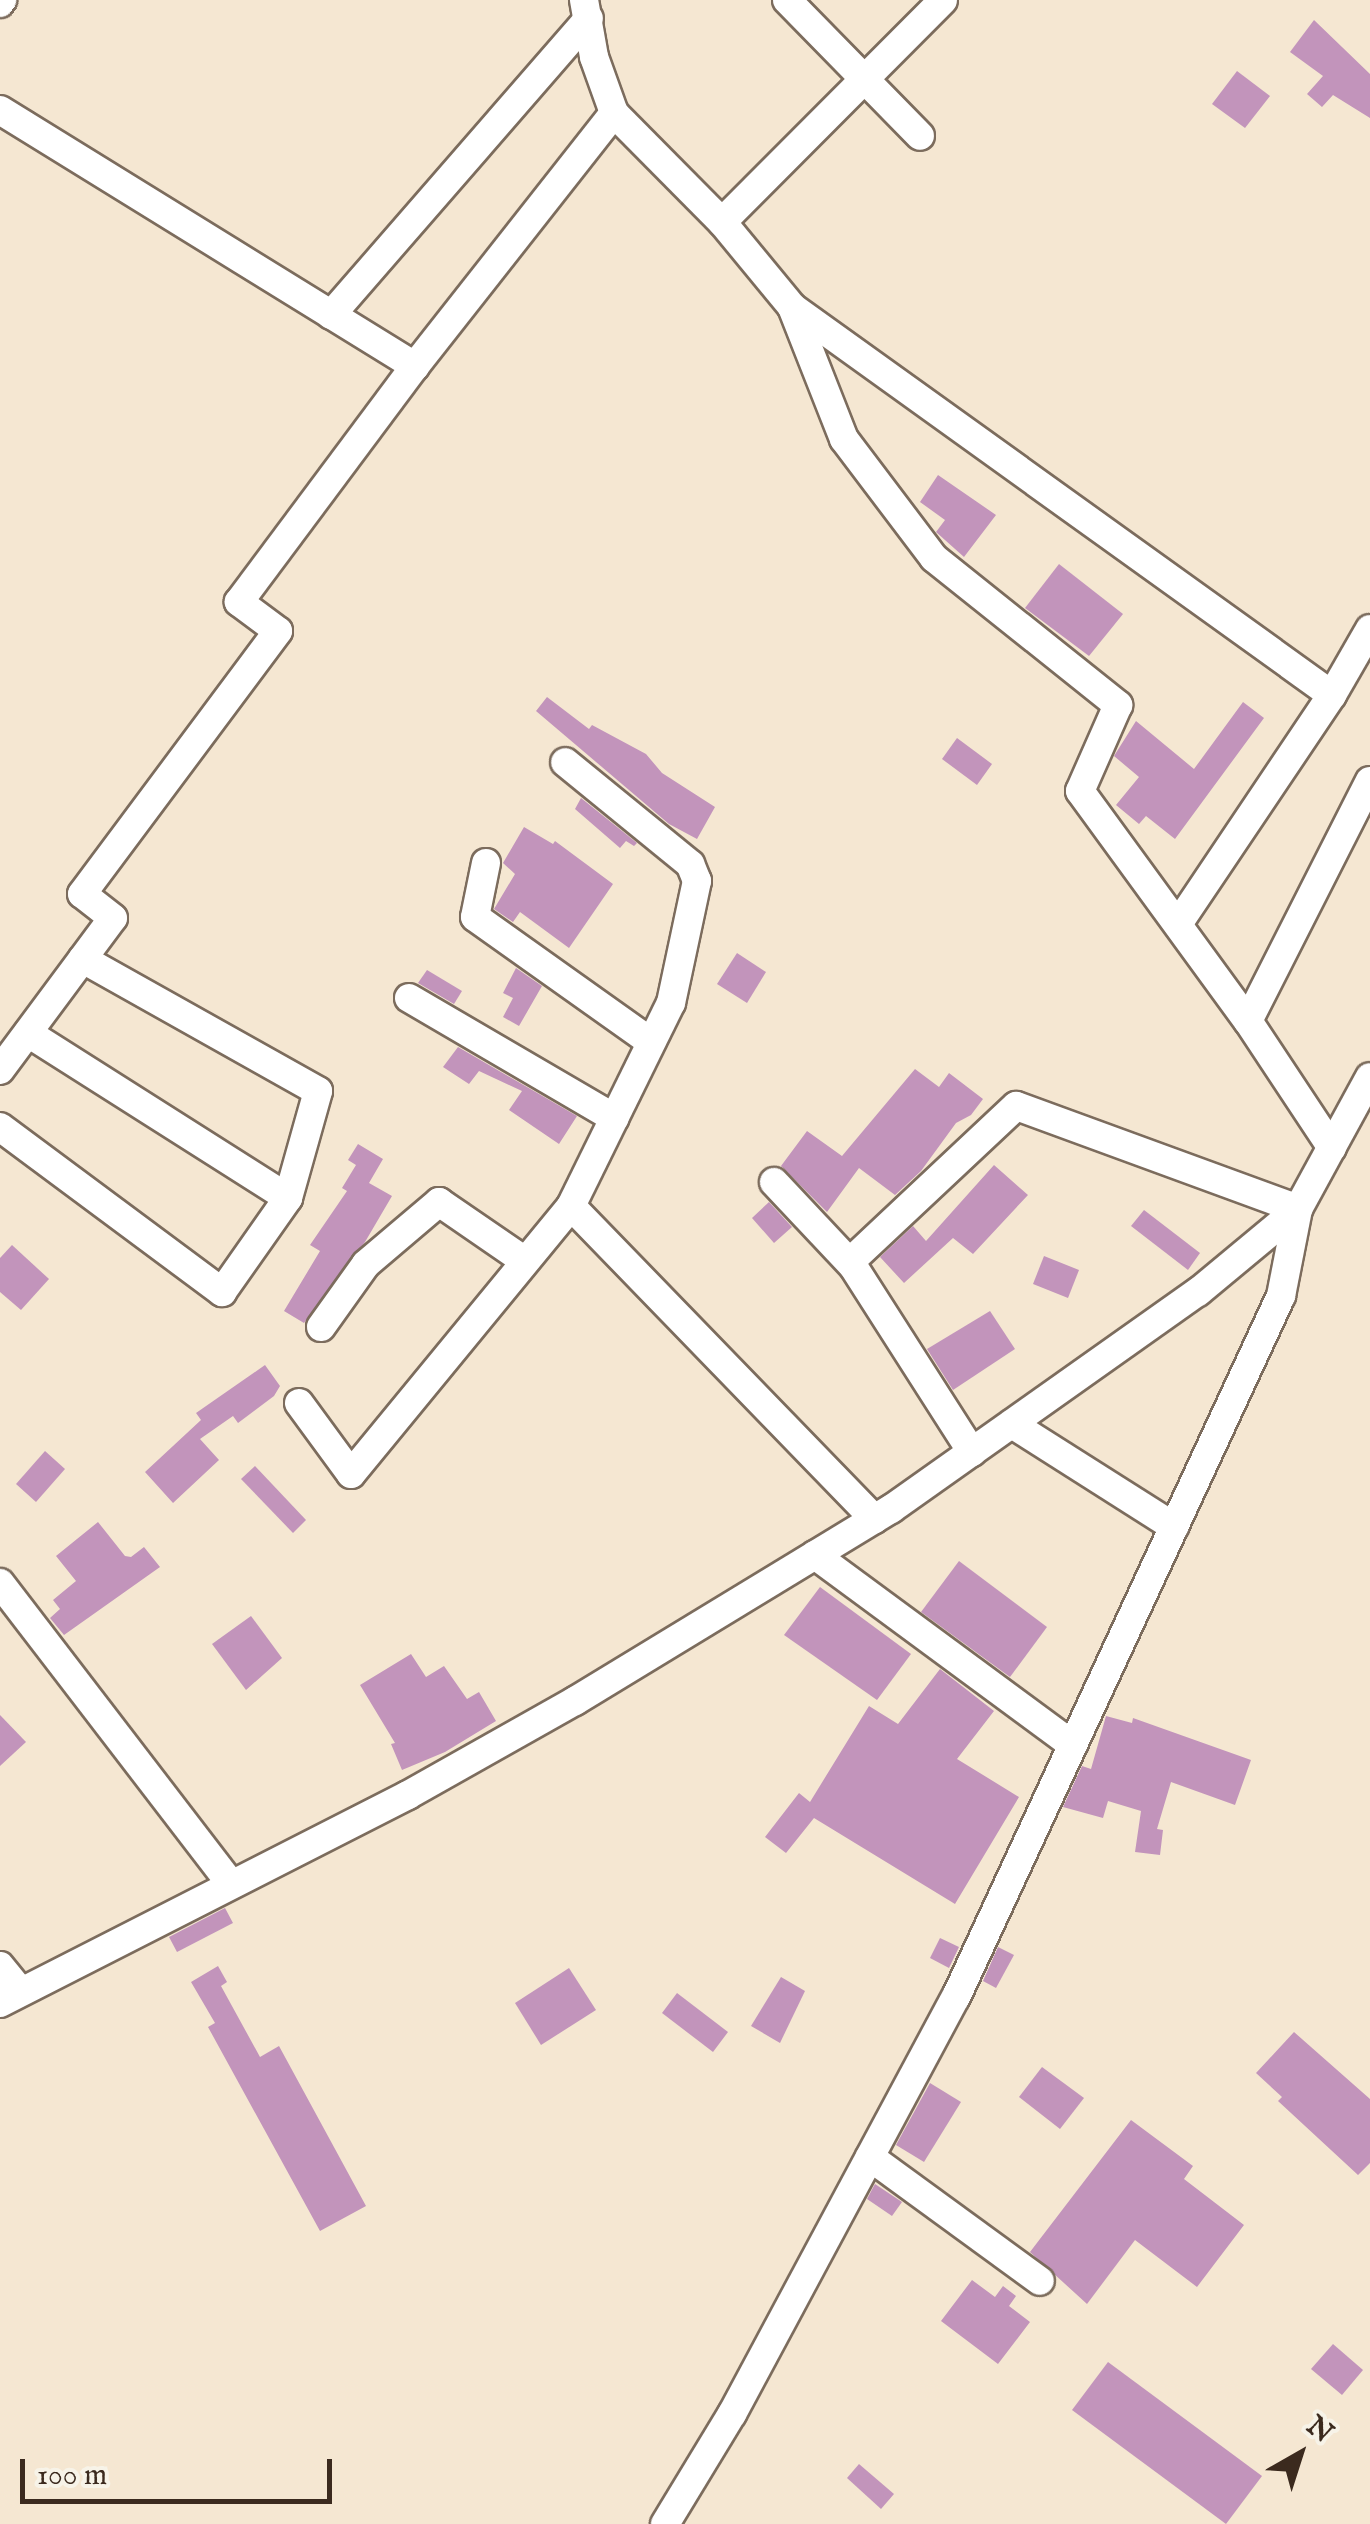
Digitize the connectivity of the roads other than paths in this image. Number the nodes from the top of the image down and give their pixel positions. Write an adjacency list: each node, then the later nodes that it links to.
1 (787, 0): 4 (street)
2 (942, 0): 4 (street)
3 (586, 9): 6 (street); 10 (street)
4 (865, 79): 7 (street); 8 (street)
5 (0, 110): 10 (street)
6 (614, 112): 8 (street); 11 (street)
7 (920, 136)
8 (722, 222): 9 (street)
9 (792, 307): 13 (street); 17 (street)
10 (332, 315): 11 (street)
11 (415, 366): 18 (street)
12 (1370, 629): 13 (street)
13 (1332, 696): 17 (street)
14 (565, 762): 22 (street)
15 (1370, 781): 20 (street)
16 (486, 863): 22 (street)
17 (1178, 924): 20 (street)
18 (83, 959): 21 (street); 29 (street)
19 (409, 998): 25 (street)
20 (1248, 1021): 27 (street)
21 (28, 1034): 23 (street); 29 (street)
22 (651, 1042): 25 (street)
23 (0, 1070)
24 (1370, 1076): 27 (street)
25 (614, 1118): 30 (street)
26 (0, 1127): 29 (street)
27 (1332, 1148): 31 (street)
28 (774, 1182): 37 (street)
29 (288, 1198)
30 (571, 1206): 33 (street); 38 (street)
31 (1298, 1208): 32 (street); 36 (street); 39 (street)
32 (856, 1256)
33 (526, 1261): 34 (street); 35 (street)
34 (320, 1327)
35 (299, 1403)
36 (1012, 1424): 37 (street); 39 (street)
37 (972, 1452): 38 (street)
38 (874, 1519): 40 (street)
39 (1174, 1527): 42 (street)
40 (816, 1555): 42 (street); 43 (street)
41 (0, 1583): 43 (street)
42 (1073, 1745): 46 (street)
43 (230, 1883): 45 (street)
44 (0, 1966): 45 (street)
45 (10, 1998)
46 (870, 2157): 47 (street); 48 (street)
47 (1040, 2280)
48 (666, 2524)

